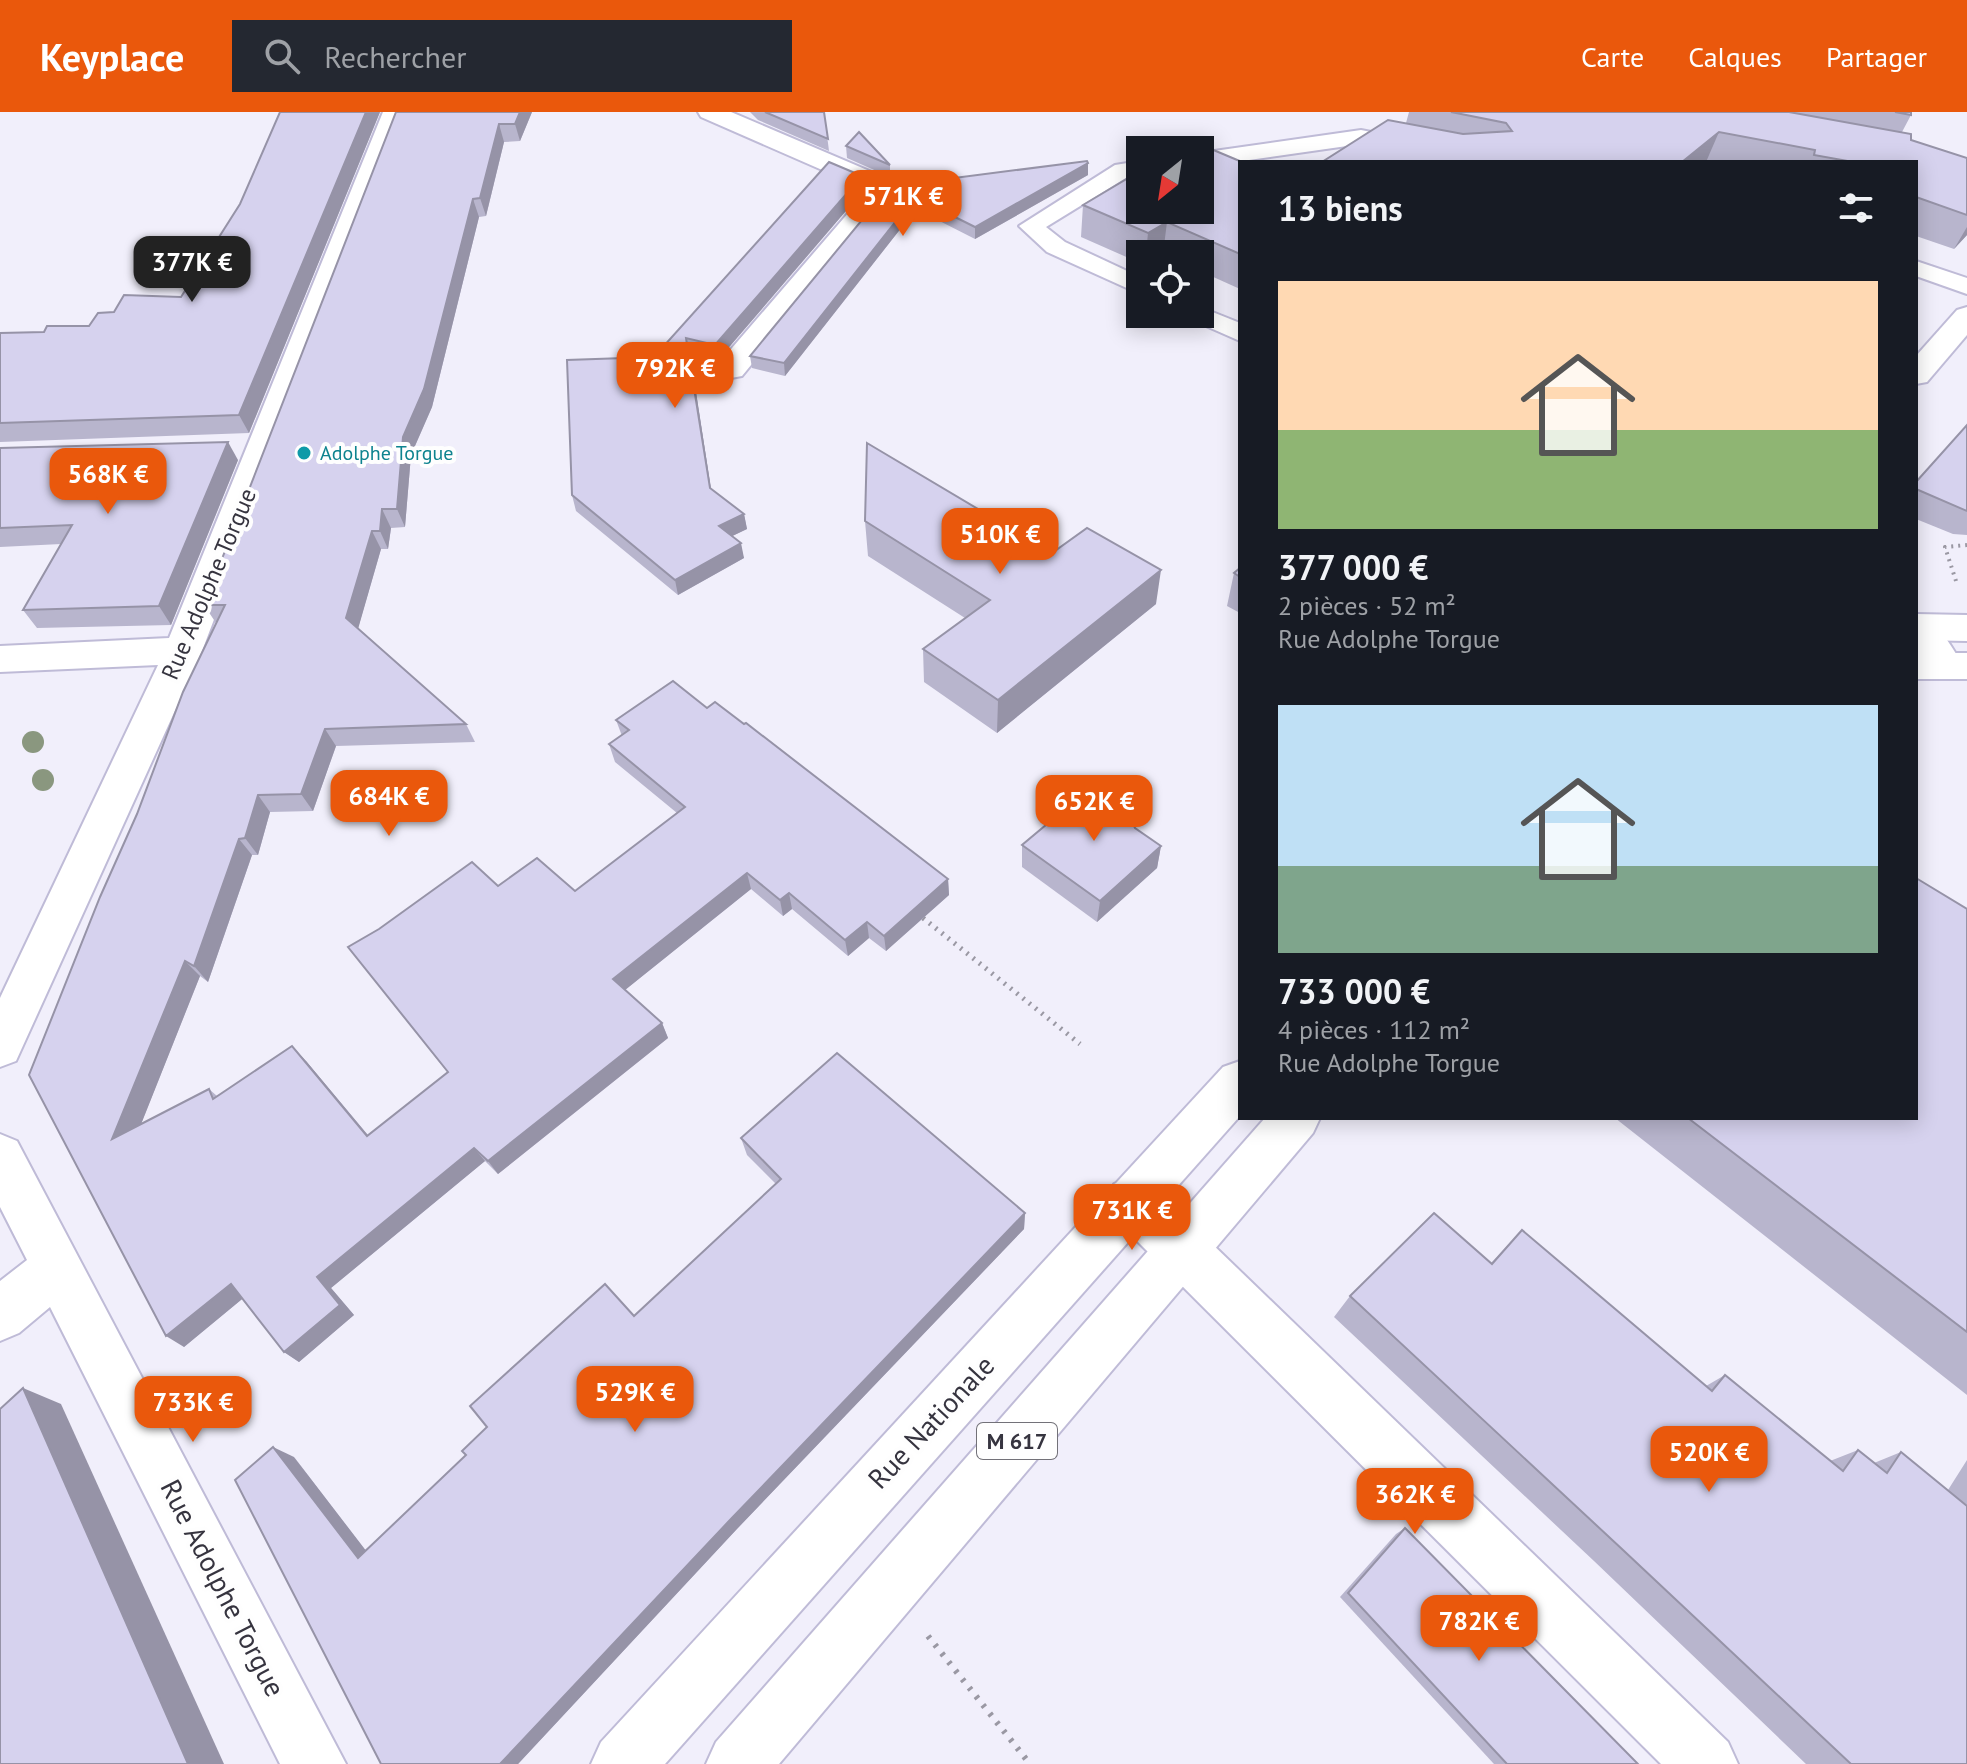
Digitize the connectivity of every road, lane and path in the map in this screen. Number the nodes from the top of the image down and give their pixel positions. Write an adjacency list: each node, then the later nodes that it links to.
1 (395, 112): 19 (street, Rue Adolphe Torgue)
2 (710, 112): 12 (street)
3 (1214, 158): 4 (lane)
4 (1478, 160)
5 (1126, 170): 7 (lane)
6 (1918, 269): 8 (lane)
7 (1126, 280)
8 (1967, 286)
9 (1967, 316): 13 (street)
10 (1214, 321): 11 (lane)
11 (1238, 332)
12 (731, 369)
13 (1918, 373)
14 (1967, 545): 15 (path)
15 (1958, 587)
16 (1918, 627): 17 (street)
17 (1967, 628)
18 (1918, 630): 21 (street)
19 (183, 651): 20 (street); 24 (street, Rue Adolphe Torgue)
20 (0, 659)
21 (1942, 665)
22 (923, 918): 23 (path)
23 (1080, 1044)
24 (0, 1047)
25 (1238, 1084): 28 (street, Rue Nationale / M 617)
26 (1294, 1120): 29 (street, M 617)
27 (0, 1157): 30 (street, Rue Adolphe Torgue)
28 (1132, 1201): 29 (street); 34 (street, Rue Nationale / M 617)
29 (1183, 1249): 32 (street, M 617); 37 (street)
30 (57, 1268): 31 (street); 33 (street, Rue Adolphe Torgue)
31 (0, 1315)
32 (890, 1588): 35 (street, M 617); 36 (path)
33 (314, 1764)
34 (623, 1764)
35 (738, 1764)
36 (1030, 1764)
37 (1706, 1764)

